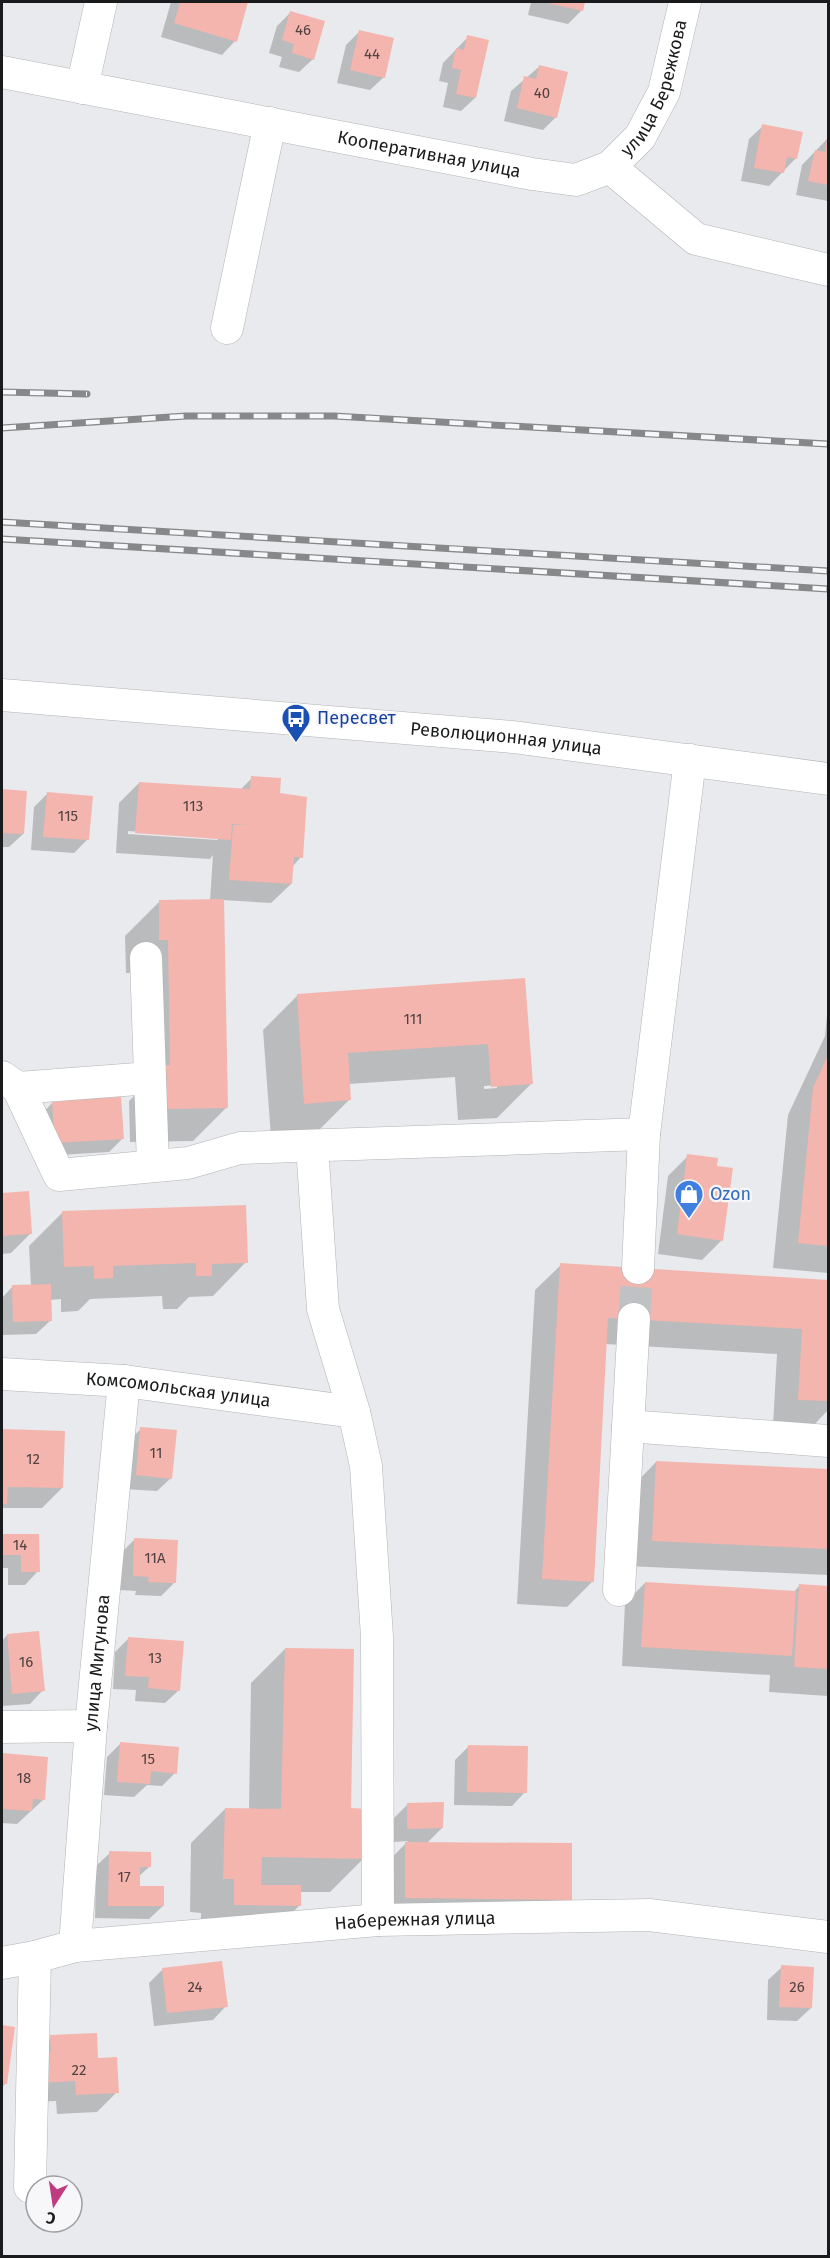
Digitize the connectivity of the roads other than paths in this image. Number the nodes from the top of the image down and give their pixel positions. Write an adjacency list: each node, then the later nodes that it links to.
1 (101, 2): 4 (street)
2 (685, 2): 6 (street, улица Бережкова)
3 (2, 72): 4 (street, Кооперативная улица)
4 (82, 88): 5 (street, Кооперативная улица)
5 (270, 123): 6 (street, Кооперативная улица); 8 (street)
6 (610, 167): 7 (street)
7 (828, 270)
8 (227, 328)
9 (2, 695): 10 (street, Революционная улица)
10 (690, 760): 11 (street, Революционная улица); 15 (street)
11 (828, 778)
12 (146, 958): 13 (street)
13 (150, 1078): 14 (street); 17 (street)
14 (10, 1083): 17 (street)
15 (644, 1134): 16 (street); 18 (street)
16 (312, 1146): 17 (street); 22 (street)
17 (153, 1166)
18 (638, 1268)
19 (634, 1319): 23 (street)
20 (2, 1374): 21 (street, Комсомольская улица)
21 (124, 1381): 22 (street, Комсомольская улица); 26 (street, улица Мигунова)
22 (354, 1412): 28 (street)
23 (628, 1426): 24 (street); 25 (street)
24 (828, 1441)
25 (619, 1590)
26 (91, 1726): 27 (street); 30 (street, улица Мигунова)
27 (2, 1727)
28 (378, 1920): 29 (street, Набережная улица); 30 (street, Набережная улица)
29 (828, 1937)
30 (75, 1946): 31 (street, Набережная улица)
31 (35, 1957): 32 (street, Набережная улица); 33 (street)
32 (2, 1963)
33 (30, 2174)

